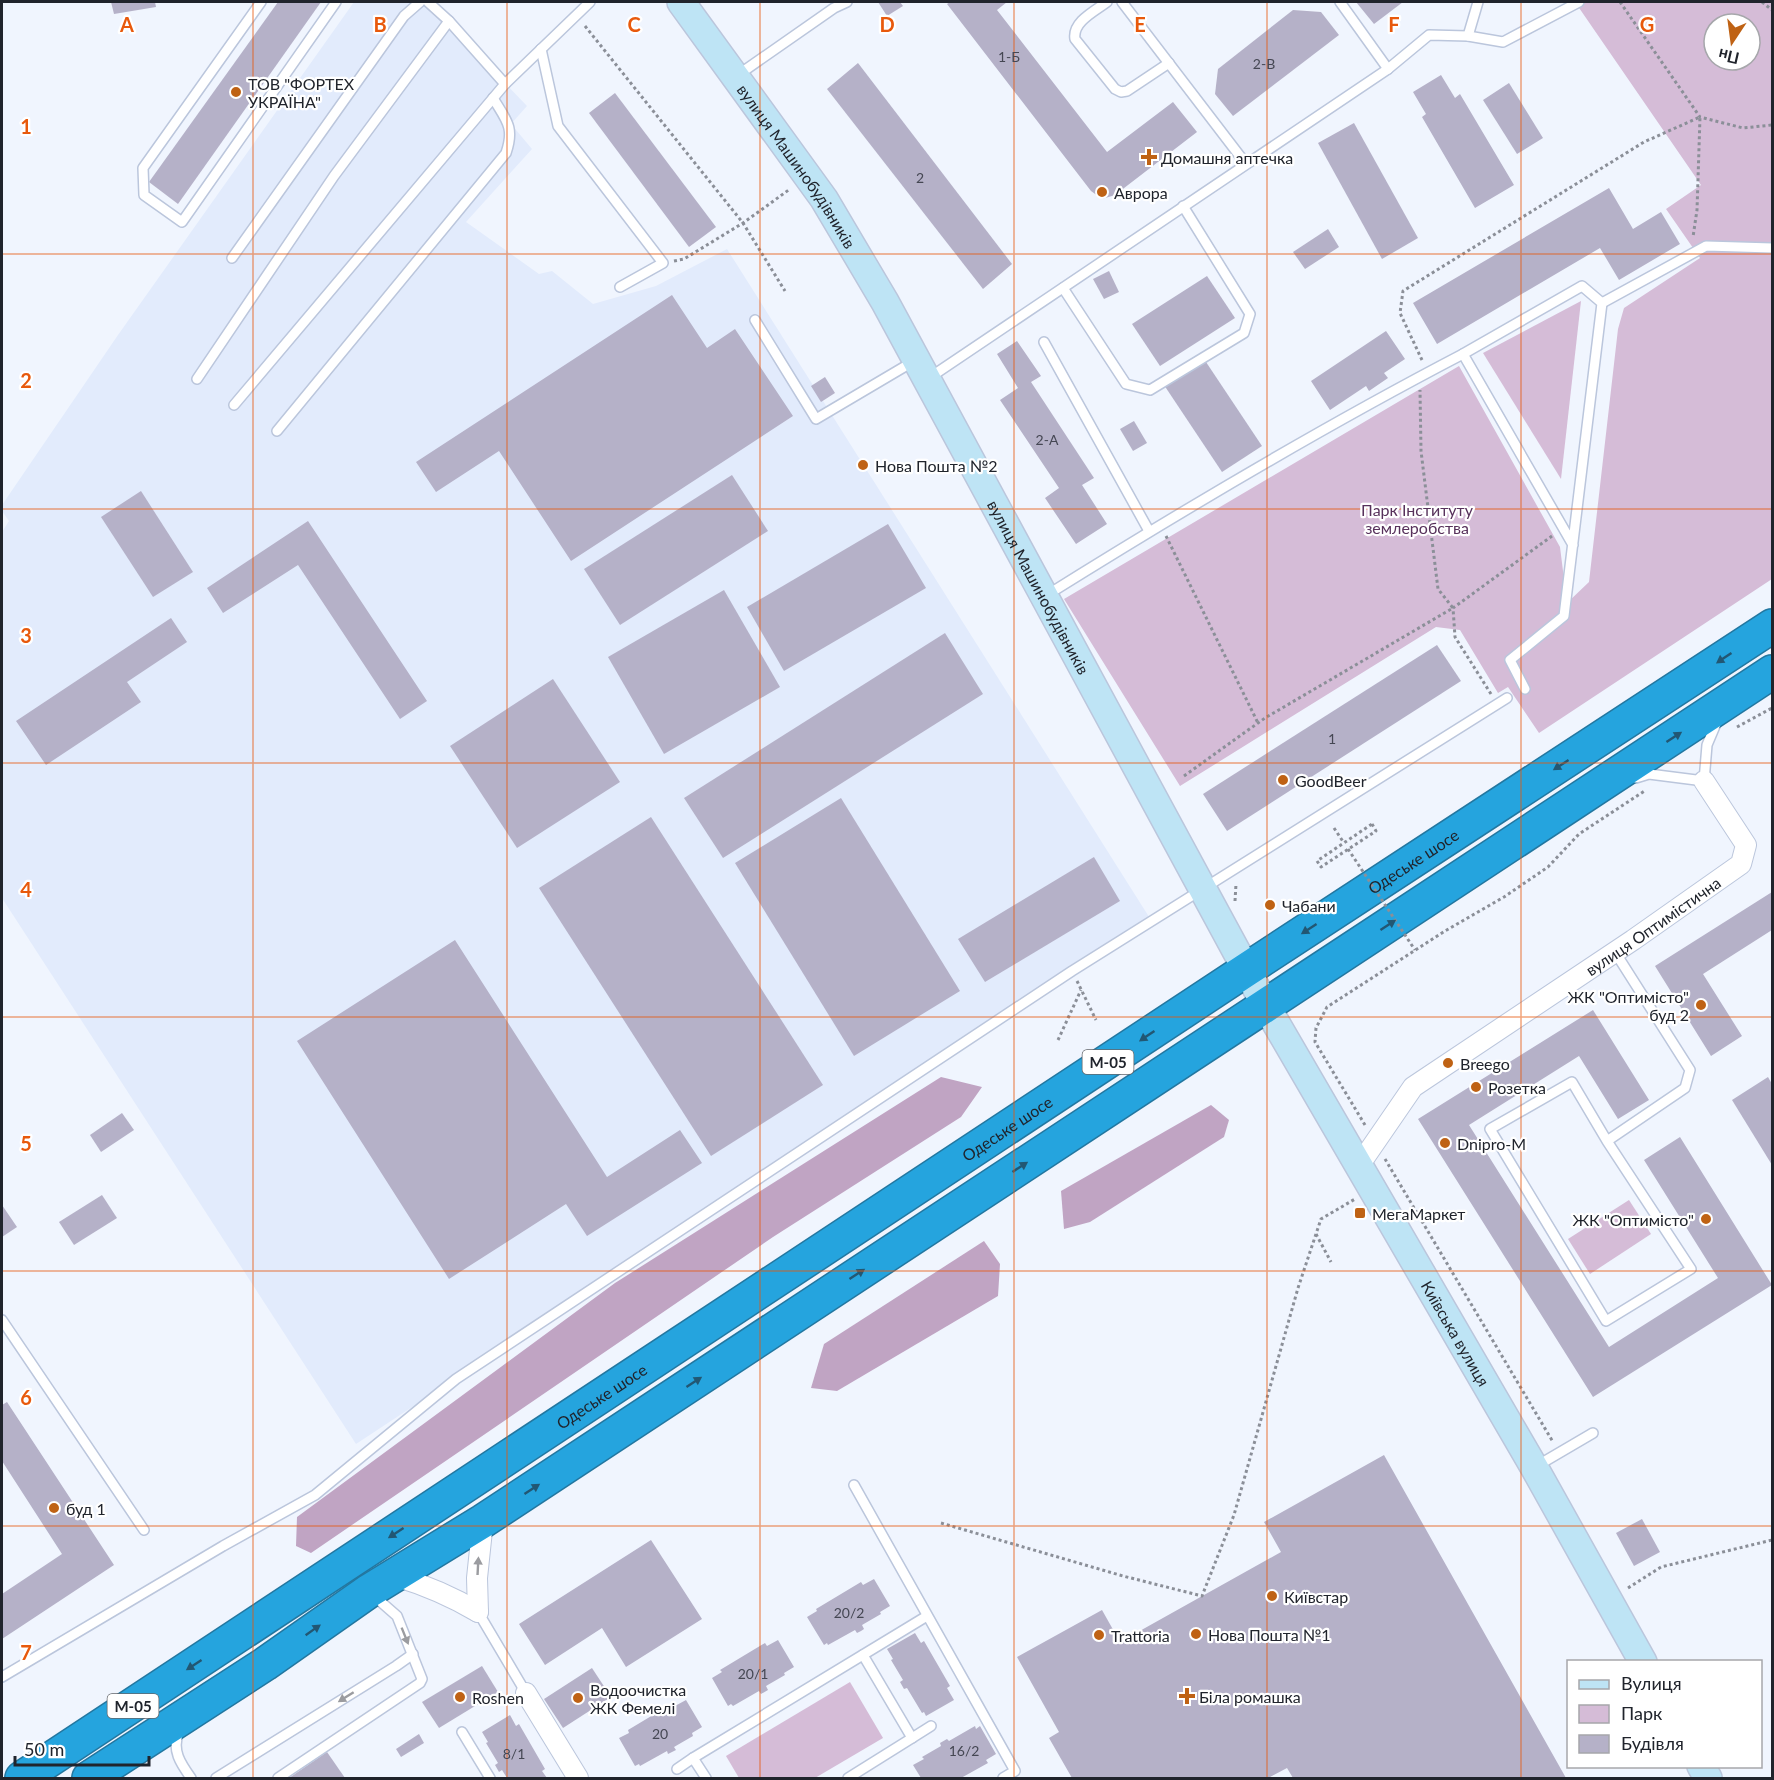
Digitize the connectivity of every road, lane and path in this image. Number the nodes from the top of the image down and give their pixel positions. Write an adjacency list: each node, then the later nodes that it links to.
1 (261, 2): 2 (lane)
2 (336, 2)
3 (420, 2): 34 (lane)
4 (428, 2): 18 (lane)
5 (590, 2): 17 (lane)
6 (681, 2): 23 (street, вулиця Машинобудівників)
7 (847, 2): 15 (lane)
8 (1107, 2): 21 (lane)
9 (1122, 2): 21 (lane)
10 (1340, 2): 22 (lane)
11 (1478, 2): 19 (lane)
12 (1579, 2): 19 (lane)
13 (1620, 2): 26 (path)
14 (1762, 2): 16 (path)
15 (832, 5): 23 (lane)
16 (1773, 10)
17 (576, 15): 20 (lane); 31 (path)
18 (449, 21): 24 (lane); 45 (lane)
19 (1468, 36): 22 (lane)
20 (541, 49): 24 (lane); 35 (lane)
21 (1169, 63): 28 (lane)
22 (1388, 69): 28 (lane)
23 (736, 76): 43 (street, вулиця Машинобудівників)
24 (505, 84): 25 (lane)
25 (493, 98): 46 (lane); 47 (lane)
26 (1700, 117): 27 (path); 33 (path); 44 (path)
27 (1773, 125)
28 (1246, 164): 30 (lane)
29 (794, 186): 31 (path)
30 (1183, 206): 37 (lane); 37 (lane)
31 (743, 223): 35 (path); 38 (path)
32 (1773, 248): 33 (lane)
33 (1691, 254): 39 (lane)
34 (232, 258)
35 (663, 263): 36 (lane)
36 (620, 287)
37 (1063, 288): 43 (lane)
38 (785, 291)
39 (1602, 303): 42 (lane); 51 (lane)
40 (755, 320): 43 (lane)
41 (1044, 342): 50 (lane)
42 (1463, 354): 44 (lane); 49 (lane)
43 (915, 373): 52 (street, вулиця Машинобудівників)
44 (1424, 374): 48 (lane); 53 (path)
45 (197, 379)
46 (234, 405)
47 (277, 432)
48 (1160, 524): 50 (lane); 61 (path)
49 (1563, 528): 51 (lane); 53 (path)
50 (1149, 531): 52 (lane)
51 (1573, 545): 56 (lane)
52 (1044, 597): 69 (street, вулиця Машинобудівників)
53 (1453, 608): 58 (path); 61 (path)
54 (1773, 626): 72 (highway, Одеське шосе / М-05, one-way to 72)
55 (1771, 674): 60 (highway, М-05)
56 (1525, 689)
57 (1507, 698): 58 (lane)
58 (1497, 703): 69 (lane)
59 (1773, 708): 60 (path)
60 (1731, 715): 63 (lane); 65 (highway, М-05, one-way to 60)
61 (1258, 723): 62 (path)
62 (1184, 776)
63 (1704, 781): 65 (lane); 71 (street, вулиця Оптимістична)
64 (1649, 788): 70 (path)
65 (1596, 789): 75 (highway, М-05, one-way to 65)
66 (1334, 828): 67 (path)
67 (1344, 843): 68 (path); 68 (path)
68 (1347, 849): 70 (path, bridge)
69 (1202, 888): 72 (street, вулиця Машинобудівників); 73 (lane)
70 (1415, 950): 79 (path)
71 (1615, 952): 78 (lane); 79 (street, вулиця Оптимістична)
72 (1246, 970): 75 (street, вулиця Машинобудівників); 108 (highway, Одеське шосе / М-05, one-way to 108)
73 (1072, 971): 74 (path); 100 (lane)
74 (1081, 990): 76 (path); 77 (path)
75 (1266, 1006): 80 (street, Київська вулиця); 89 (highway, М-05, one-way to 75)
76 (1096, 1020)
77 (1058, 1040)
78 (1607, 1141): 78 (lane)
79 (1375, 1143): 80 (street, вулиця Оптимістична); 86 (path)
80 (1358, 1167): 87 (street, Київська вулиця)
81 (1356, 1198): 82 (path)
82 (1316, 1234): 83 (path); 90 (path)
83 (1331, 1262)
84 (2, 1320): 91 (lane)
85 (1593, 1433): 86 (lane)
86 (1559, 1453): 87 (lane)
87 (1534, 1467): 94 (street, Київська вулиця)
88 (854, 1485): 96 (lane)
89 (483, 1521): 93 (highway, М-05); 95 (street, one-way to 89)
90 (941, 1523)
91 (144, 1530)
92 (1773, 1540): 94 (path)
93 (382, 1584): 95 (street); 97 (lane, one-way to 97); 102 (highway, М-05, one-way to 93)
94 (1608, 1600): 99 (street, Київська вулиця)
95 (478, 1612): 101 (lane)
96 (927, 1616): 98 (lane); 117 (lane)
97 (413, 1654): 111 (lane, one-way to 111); 112 (lane)
98 (863, 1655): 105 (lane); 106 (lane)
99 (1642, 1660)
100 (2, 1677)
101 (526, 1693): 114 (street)
102 (188, 1714): 109 (highway, М-05); 110 (lane)
103 (931, 1726): 105 (lane)
104 (462, 1732): 113 (lane)
105 (912, 1738): 116 (lane)
106 (693, 1758): 107 (lane); 115 (lane)
107 (677, 1769)
108 (22, 1779)
109 (89, 1779)
110 (191, 1779)
111 (216, 1779)
112 (278, 1779)
113 (490, 1779)
114 (578, 1779)
115 (706, 1779)
116 (848, 1779)
117 (1003, 1779)

